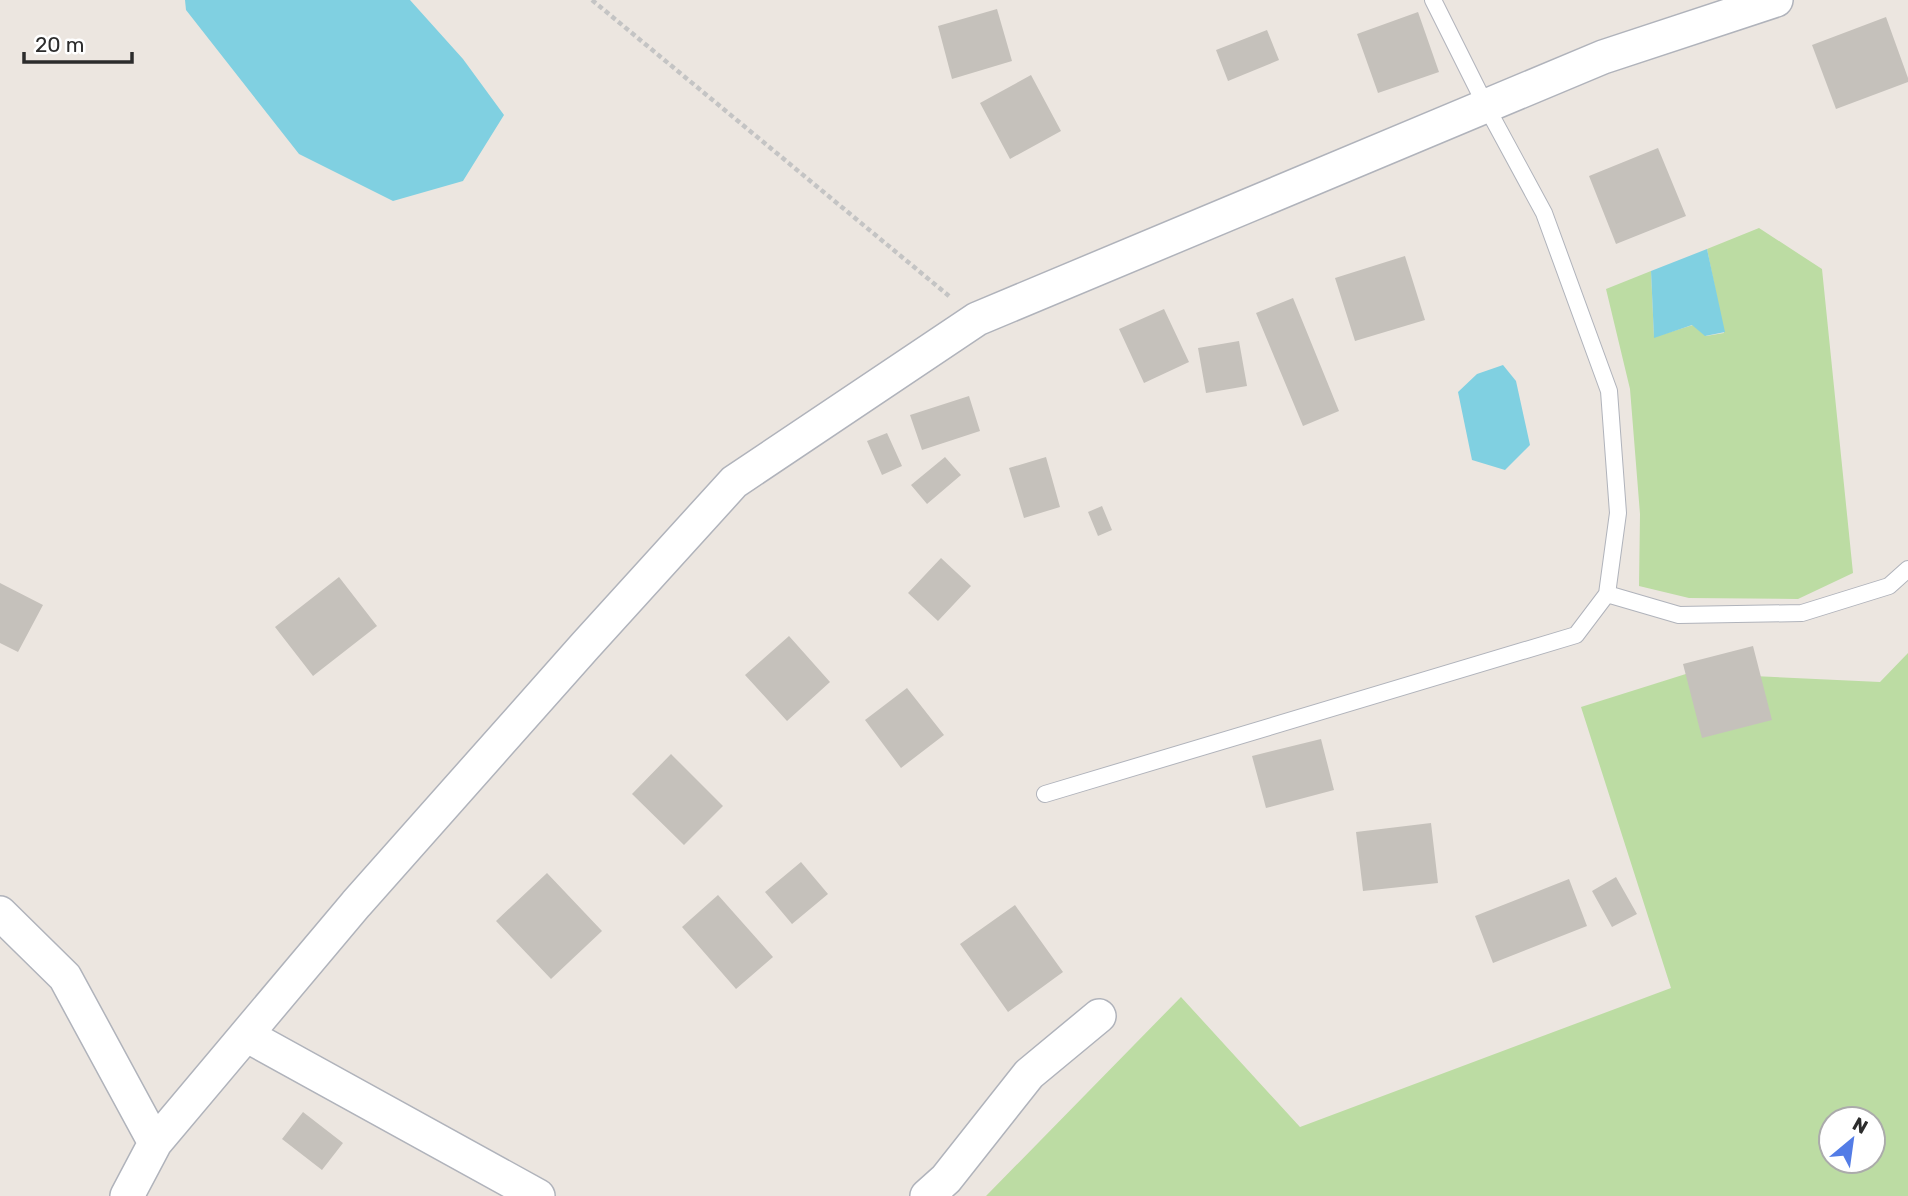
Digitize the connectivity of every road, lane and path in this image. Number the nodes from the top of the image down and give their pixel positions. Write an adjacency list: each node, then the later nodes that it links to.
1 (592, 0): 5 (path)
2 (1433, 0): 4 (lane)
3 (1776, 0): 4 (street)
4 (1486, 106): 5 (street); 7 (lane)
5 (977, 319): 11 (street)
6 (1908, 569): 7 (lane)
7 (1606, 594): 8 (lane)
8 (1045, 794)
9 (0, 913): 12 (street)
10 (1099, 1016): 15 (street)
11 (246, 1035): 12 (street); 14 (street)
12 (155, 1143): 13 (street)
13 (127, 1196)
14 (538, 1196)
15 (927, 1196)

